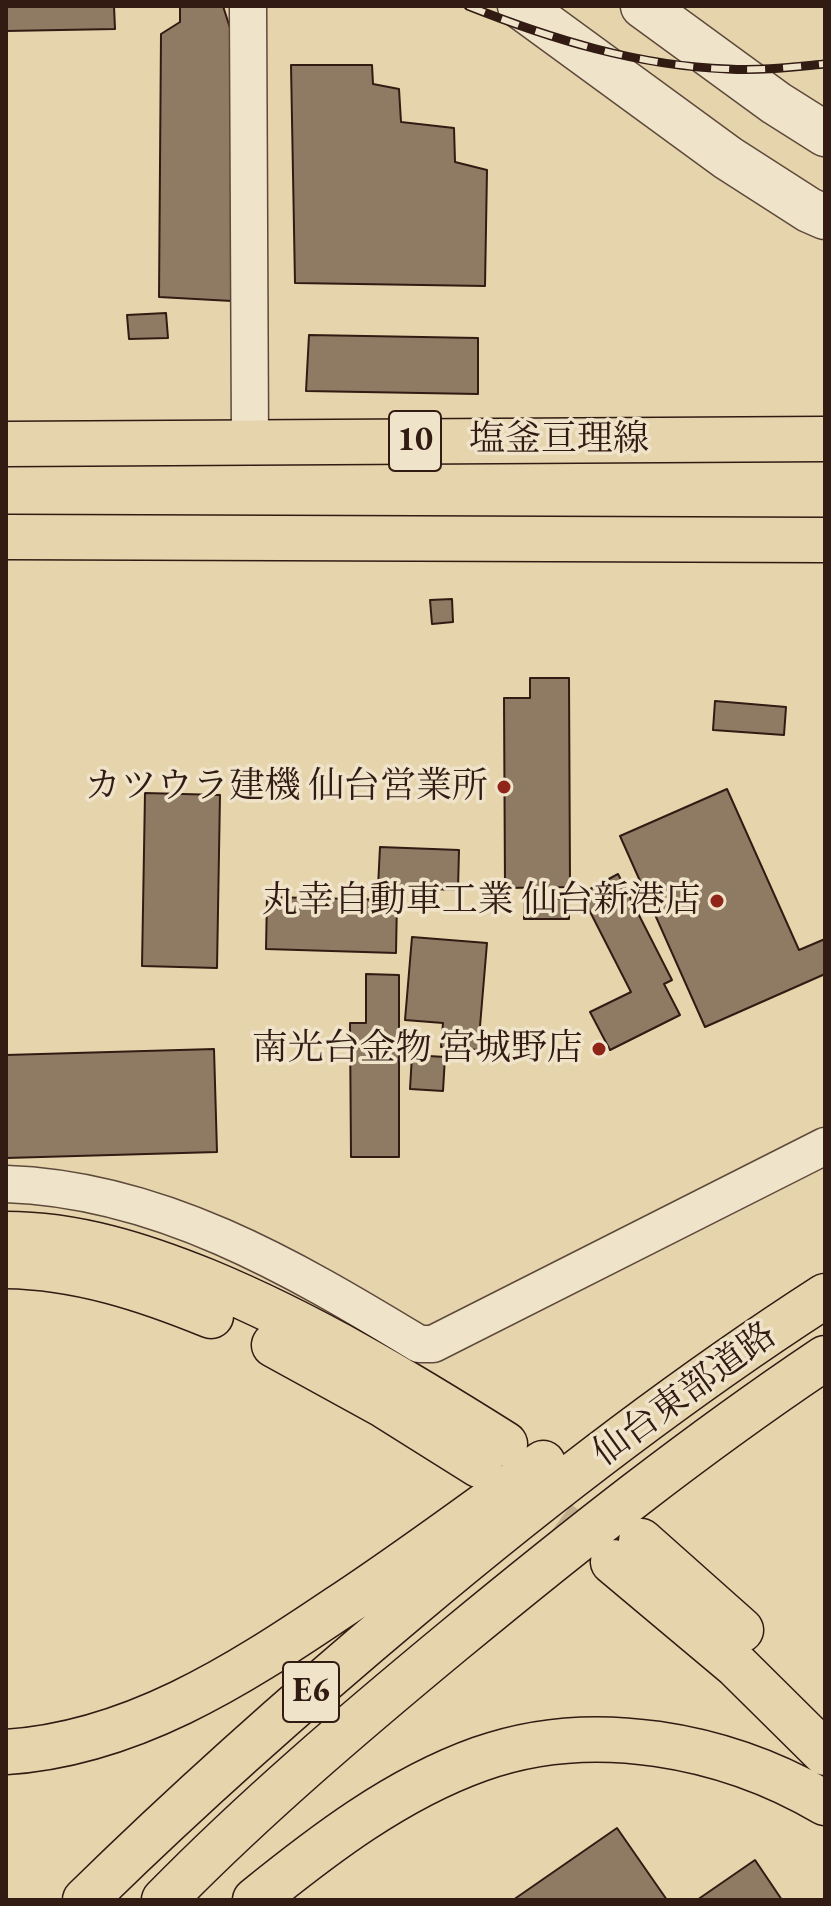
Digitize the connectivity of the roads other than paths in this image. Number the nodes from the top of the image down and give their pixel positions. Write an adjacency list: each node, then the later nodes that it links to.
1 (248, 6): 7 (street)
2 (520, 6): 5 (street)
3 (643, 6): 4 (street)
4 (825, 134)
5 (825, 217)
6 (825, 439): 7 (main road, 塩釜亘理線 / 10)
7 (250, 441): 8 (main road, 塩釜亘理線 / 10)
8 (6, 444)
9 (6, 537): 10 (main road)
10 (825, 540)
11 (825, 1146): 12 (street)
12 (6, 1184)
13 (6, 1234): 14 (main road)
14 (6, 1266)
15 (825, 1280): 20 (main road)
16 (825, 1296): 23 (main road, 仙台東部道路 / E6)
17 (825, 1358): 18 (main road, 仙台東部道路 / E6)
18 (615, 1544): 19 (main road); 21 (main road); 24 (main road, E6)
19 (825, 1712)
20 (6, 1752)
21 (825, 1753)
22 (825, 1803): 25 (main road)
23 (85, 1900)
24 (164, 1900)
25 (255, 1900)

